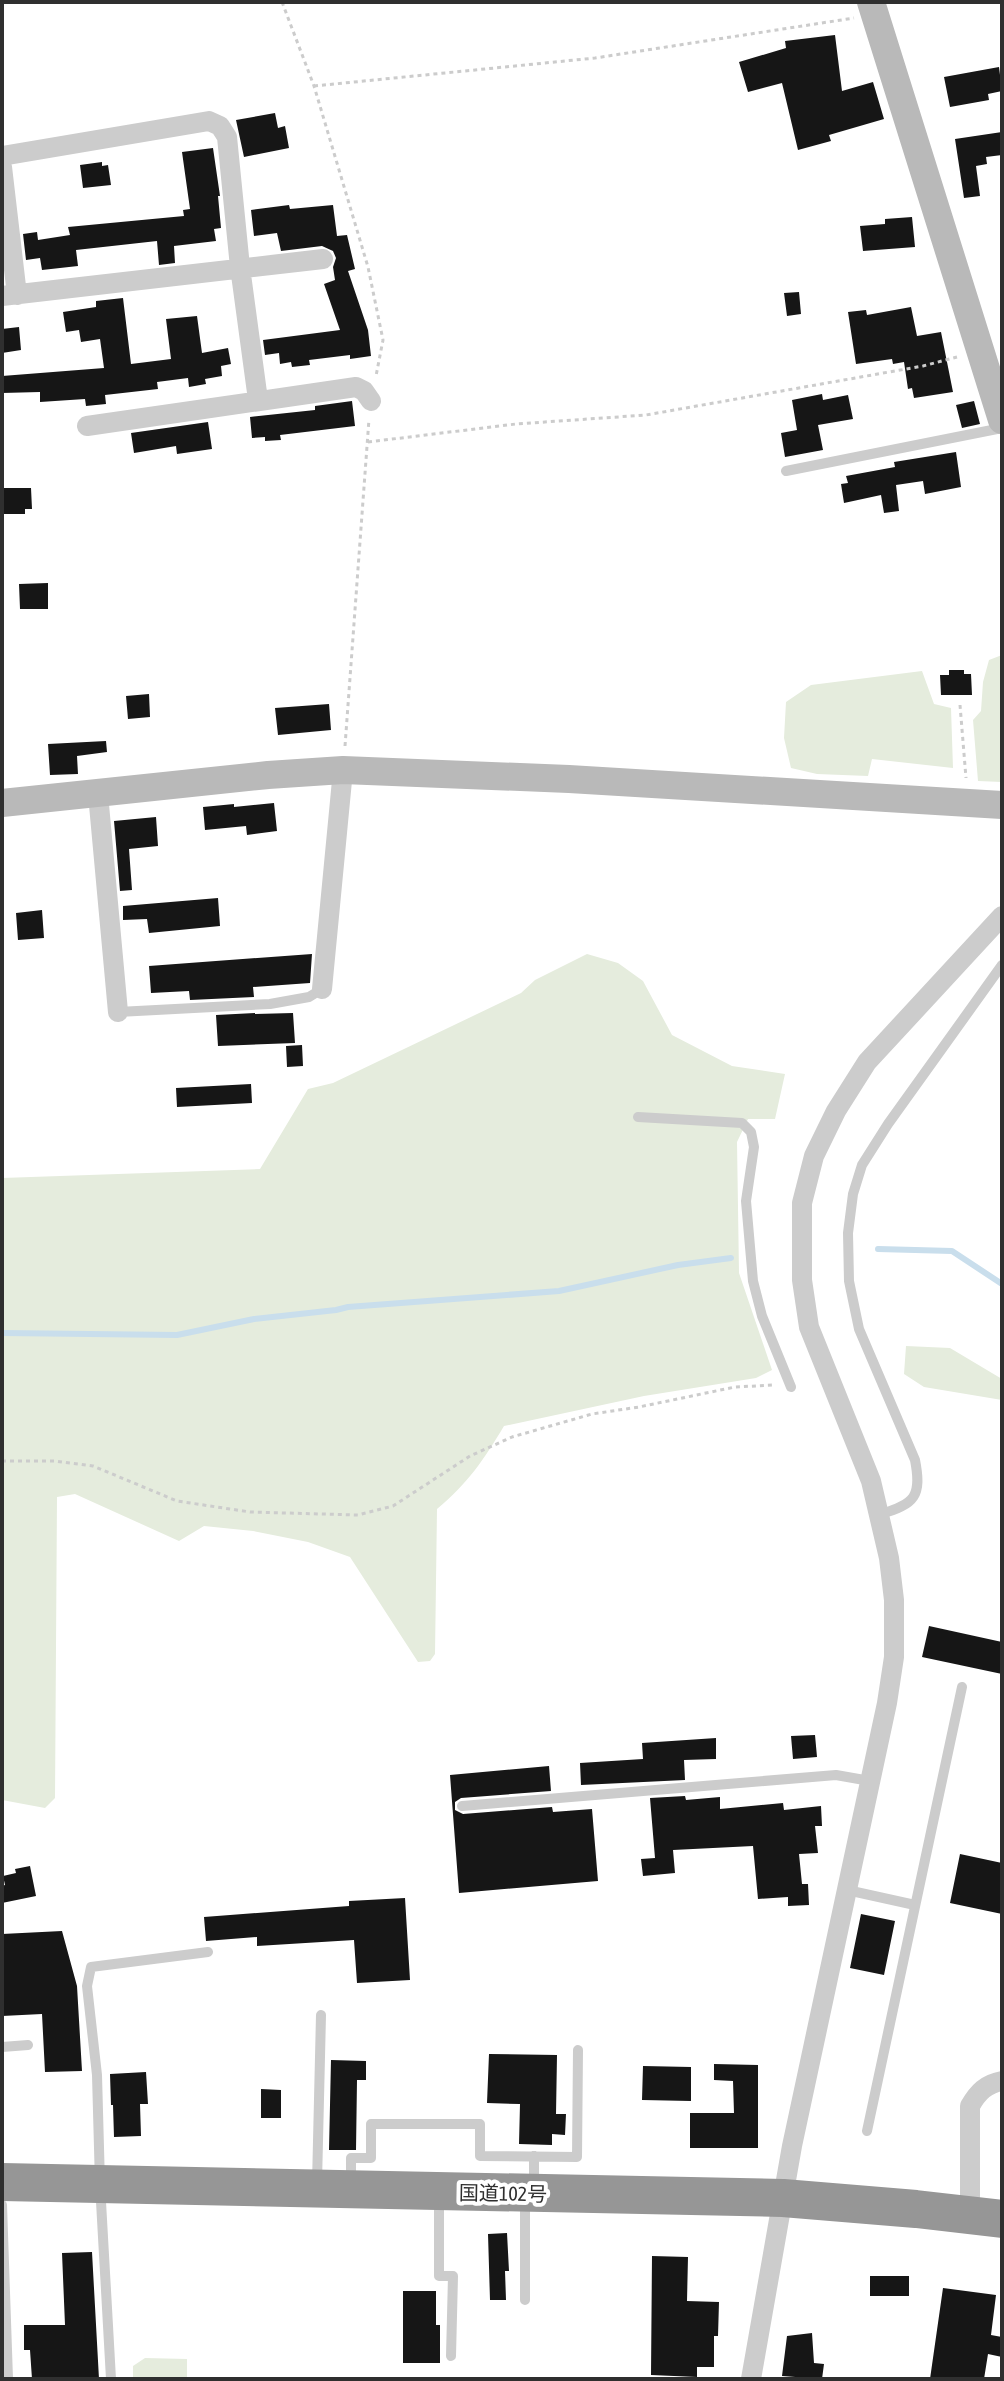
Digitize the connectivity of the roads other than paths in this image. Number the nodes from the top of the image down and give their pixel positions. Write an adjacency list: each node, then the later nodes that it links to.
1 (873, 9): 9 (street)
2 (2, 156): 5 (street)
3 (2, 167): 6 (street)
4 (323, 259): 5 (street)
5 (240, 267): 6 (street); 7 (street)
6 (9, 295)
7 (258, 400): 8 (street); 10 (street)
8 (371, 401)
9 (1002, 420)
10 (87, 426)
11 (1002, 428): 12 (lane)
12 (786, 471)
13 (343, 770): 14 (street); 16 (street); 19 (street)
14 (98, 794): 15 (street); 20 (street)
15 (2, 803)
16 (1002, 805)
17 (1002, 916): 23 (street)
18 (1002, 965): 23 (lane)
19 (322, 989): 20 (lane)
20 (118, 1012)
21 (638, 1117): 22 (lane)
22 (791, 1387)
23 (881, 1514): 25 (street)
24 (962, 1687): 28 (lane)
25 (870, 1781): 26 (lane); 27 (street)
26 (462, 1806)
27 (847, 1890): 28 (lane); 42 (street)
28 (915, 1905): 35 (lane)
29 (208, 1952): 38 (lane)
30 (321, 2015): 39 (lane)
31 (28, 2045): 32 (lane)
32 (2, 2047)
33 (578, 2050): 36 (lane)
34 (1002, 2081): 44 (street)
35 (867, 2131)
36 (534, 2156): 39 (lane); 41 (lane)
37 (2, 2182): 38 (highway, 国道102号)
38 (100, 2184): 39 (highway, 国道102号); 48 (lane)
39 (334, 2189): 40 (highway, 国道102号)
40 (440, 2192): 41 (highway, 国道102号); 46 (lane)
41 (529, 2194): 42 (highway, 国道102号); 45 (lane)
42 (783, 2198): 44 (highway, 国道102号); 49 (street)
43 (2, 2205): 47 (lane)
44 (986, 2217)
45 (525, 2300)
46 (451, 2356)
47 (8, 2379)
48 (111, 2379)
49 (751, 2379)

